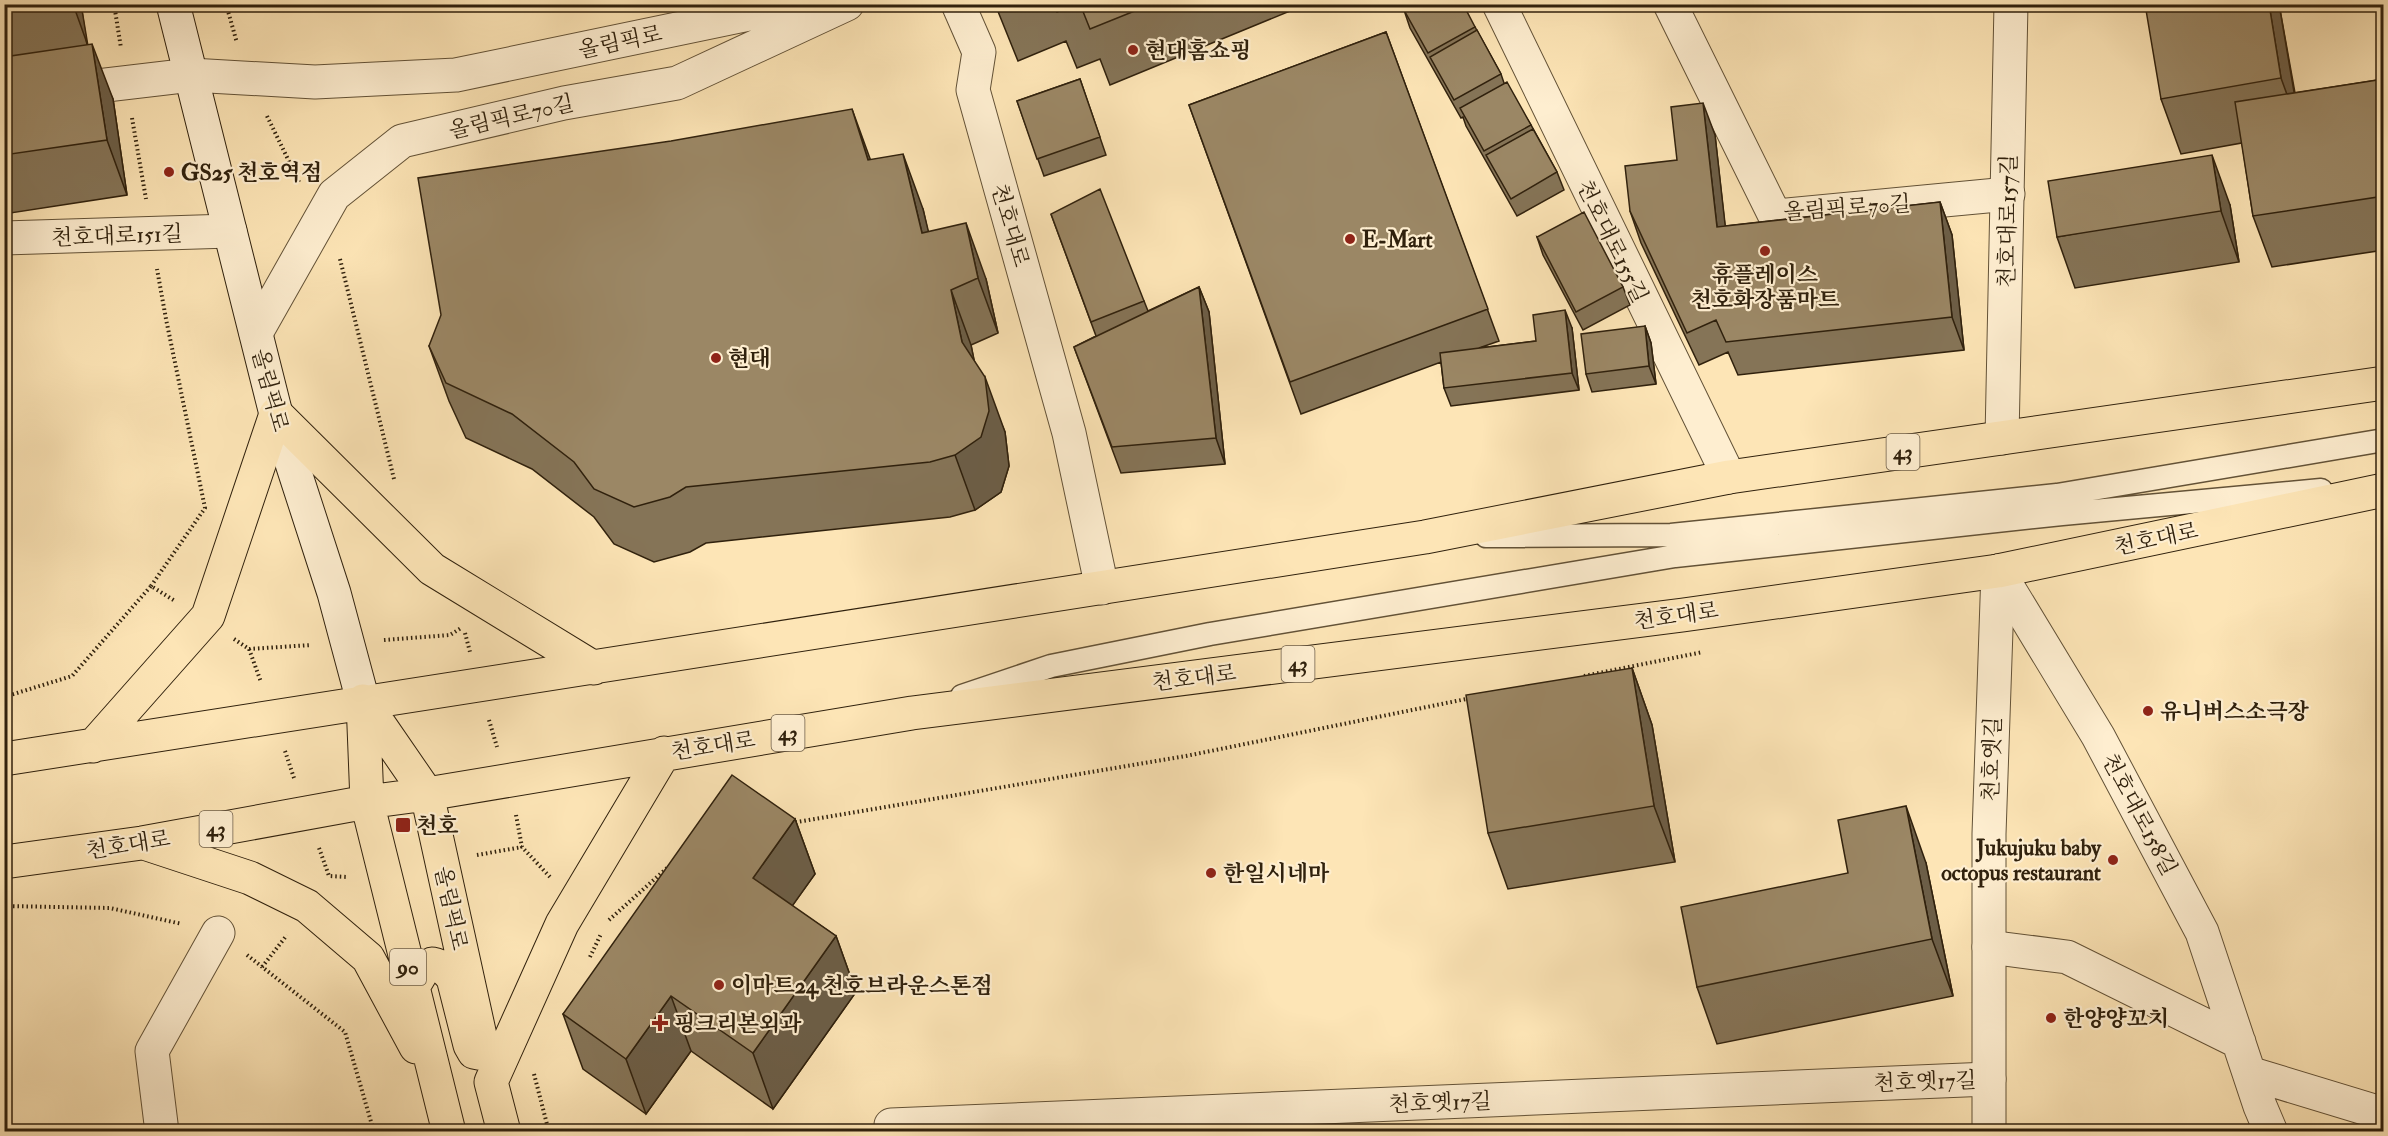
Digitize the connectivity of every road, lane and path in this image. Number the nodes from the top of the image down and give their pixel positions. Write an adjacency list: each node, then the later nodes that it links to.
1 (114, 4): 12 (path)
2 (173, 4): 10 (street, 올림픽로 / 90)
3 (226, 4): 11 (path)
4 (797, 4): 11 (street, 올림픽로)
5 (847, 4): 15 (street, 올림픽로70길)
6 (958, 4): 31 (street, 천호대로)
7 (1499, 4): 24 (street, 천호대로155길)
8 (1670, 4): 14 (street, 올림픽로70길)
9 (2012, 4): 14 (street, 천호대로157길)
10 (191, 75): 11 (street, 올림픽로); 12 (street); 16 (street, 올림픽로 / 90)
11 (248, 78): 15 (path)
12 (127, 82): 13 (street); 17 (path)
13 (4, 97)
14 (2008, 194): 22 (street, 천호대로157길)
15 (318, 223): 19 (street, 올림픽로70길); 25 (path)
16 (230, 231): 17 (street, 천호대로151길); 19 (street, 올림픽로 / 90)
17 (152, 234): 18 (street, 천호대로151길); 30 (path)
18 (4, 238)
19 (256, 333): 21 (street, 올림픽로 / 90)
20 (2384, 382): 22 (main road, 43)
21 (276, 414): 32 (main road); 33 (street, 올림픽로 / 90); 35 (main road)
22 (2002, 438): 24 (main road, 43)
23 (2384, 440): 28 (lane)
24 (1729, 477): 28 (main road, 43)
25 (394, 480)
26 (2384, 484): 41 (lane)
27 (2384, 490): 29 (main road, 천호대로 / 43)
28 (1425, 537): 31 (main road)
29 (1998, 571): 41 (main road, 천호대로 / 43); 62 (street, 천호옛길); 66 (street, 천호대로158길)
30 (151, 586): 32 (path); 38 (path)
31 (1102, 588): 35 (main road)
32 (204, 620): 33 (path); 42 (main road)
33 (347, 642): 37 (path); 40 (street, 올림픽로 / 90)
34 (1708, 651): 36 (path)
35 (594, 668): 37 (main road)
36 (1580, 676)
37 (479, 684): 40 (main road); 45 (path)
38 (4, 697)
39 (1476, 698): 48 (path)
40 (363, 701): 42 (main road); 46 (main road, 올림픽로 / 90); 47 (main road, 올림픽로 / 90)
41 (912, 712): 43 (main road, 천호대로 / 43)
42 (93, 746): 44 (main road)
43 (664, 753): 45 (main road, 천호대로 / 43); 67 (main road)
44 (4, 759)
45 (506, 780): 46 (main road, 천호대로 / 43); 50 (path)
46 (427, 794): 47 (main road, 천호대로 / 43); 67 (main road, 올림픽로 / 90)
47 (367, 802): 49 (main road, 천호대로 / 43); 65 (main road, 올림픽로 / 90)
48 (788, 824)
49 (142, 843): 54 (main road, 천호대로 / 43); 71 (main road)
50 (522, 847): 51 (path); 56 (path)
51 (493, 852)
52 (321, 854): 55 (path)
53 (675, 861): 58 (path)
54 (4, 862)
55 (346, 877)
56 (552, 878)
57 (4, 906): 60 (path)
58 (608, 921)
59 (603, 932): 63 (path)
60 (218, 933): 64 (path); 77 (street)
61 (287, 934): 64 (path)
62 (1989, 947): 66 (street); 70 (street, 천호옛길)
63 (587, 964)
64 (262, 967): 78 (path)
65 (413, 987): 67 (main road); 71 (main road, 올림픽로 / 90)
66 (2239, 1042): 69 (street, 천호대로158길)
67 (488, 1068): 80 (main road, 올림픽로 / 90)
68 (533, 1071): 81 (path)
69 (2249, 1073): 72 (street); 83 (street, 천호대로158길)
70 (1989, 1079): 73 (street, 천호옛17길); 82 (street, 천호옛길)
71 (440, 1091): 79 (main road, 올림픽로 / 90)
72 (2384, 1114)
73 (1321, 1119): 74 (street, 천호옛17길)
74 (1169, 1122): 75 (street, 천호옛17길)
75 (1033, 1125): 76 (street, 천호옛17길)
76 (891, 1128)
77 (162, 1131)
78 (374, 1131)
79 (449, 1131)
80 (504, 1131)
81 (549, 1131)
82 (1989, 1131)
83 (2271, 1131)

